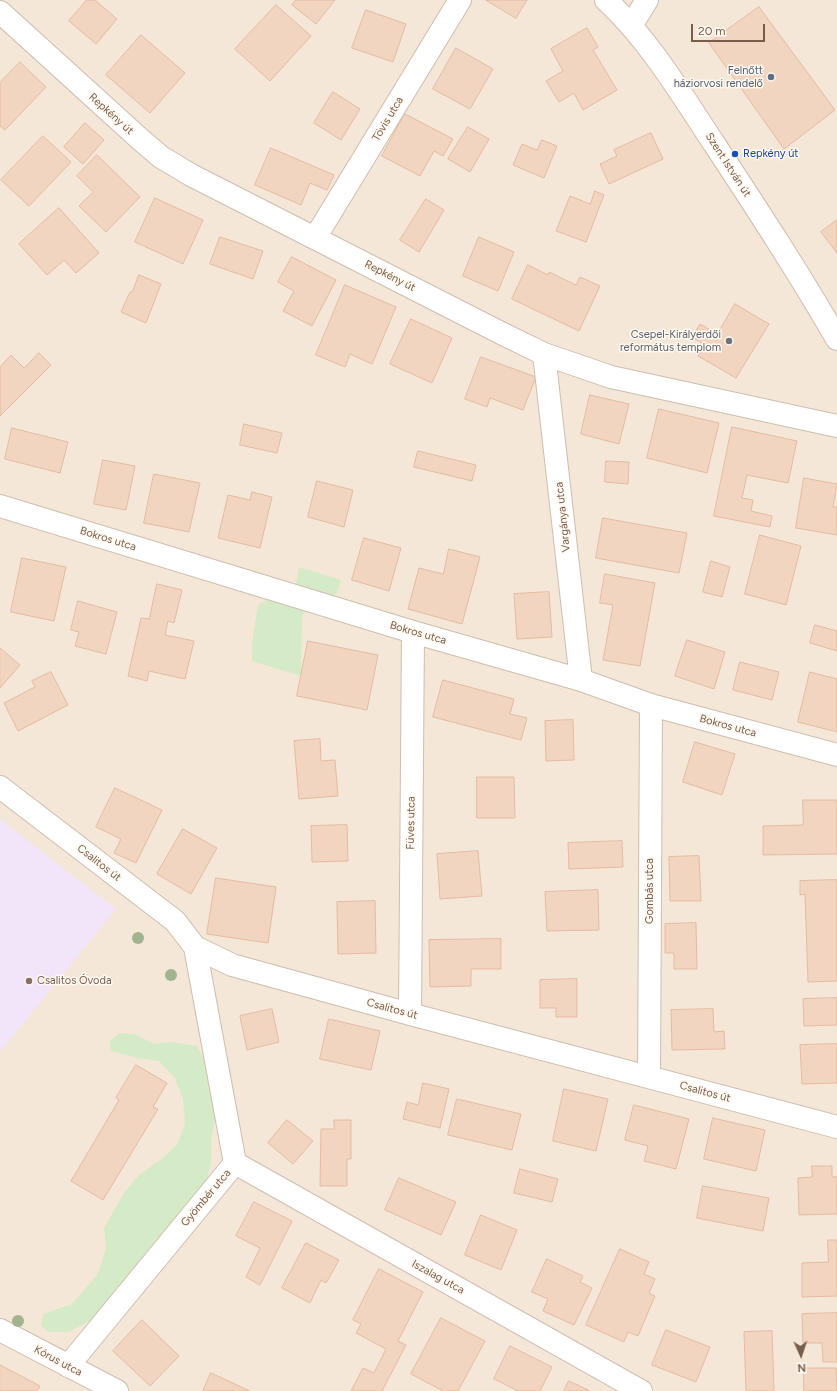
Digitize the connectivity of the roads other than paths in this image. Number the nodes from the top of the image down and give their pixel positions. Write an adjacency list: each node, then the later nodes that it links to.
1 (460, 0): 6 (street, Tövis utca)
2 (606, 0): 5 (street, Szent István út)
3 (647, 0): 5 (street)
4 (0, 12): 6 (street, Repkény út)
5 (631, 26): 7 (street, Szent István út)
6 (315, 238): 8 (street, Repkény út)
7 (837, 339)
8 (544, 354): 9 (street, Repkény út); 12 (street, Vargánya utca)
9 (837, 426)
10 (0, 506): 11 (street, Bokros utca)
11 (413, 632): 12 (street, Bokros utca); 17 (street, Füves utca)
12 (581, 680): 13 (street, Bokros utca)
13 (651, 705): 14 (street, Bokros utca); 18 (street, Gombás utca)
14 (837, 756)
15 (0, 787): 16 (street, Csalitos út)
16 (195, 947): 17 (street, Csalitos út); 20 (street, Gyömbér utca)
17 (410, 1014): 18 (street, Csalitos út)
18 (649, 1077): 19 (street, Csalitos út)
19 (837, 1127)
20 (235, 1163): 22 (street, Gyömbér utca); 24 (street, Iszalag utca)
21 (0, 1330): 22 (street, Kórus utca)
22 (68, 1366): 23 (street, Kórus utca)
23 (117, 1391)
24 (641, 1391)

